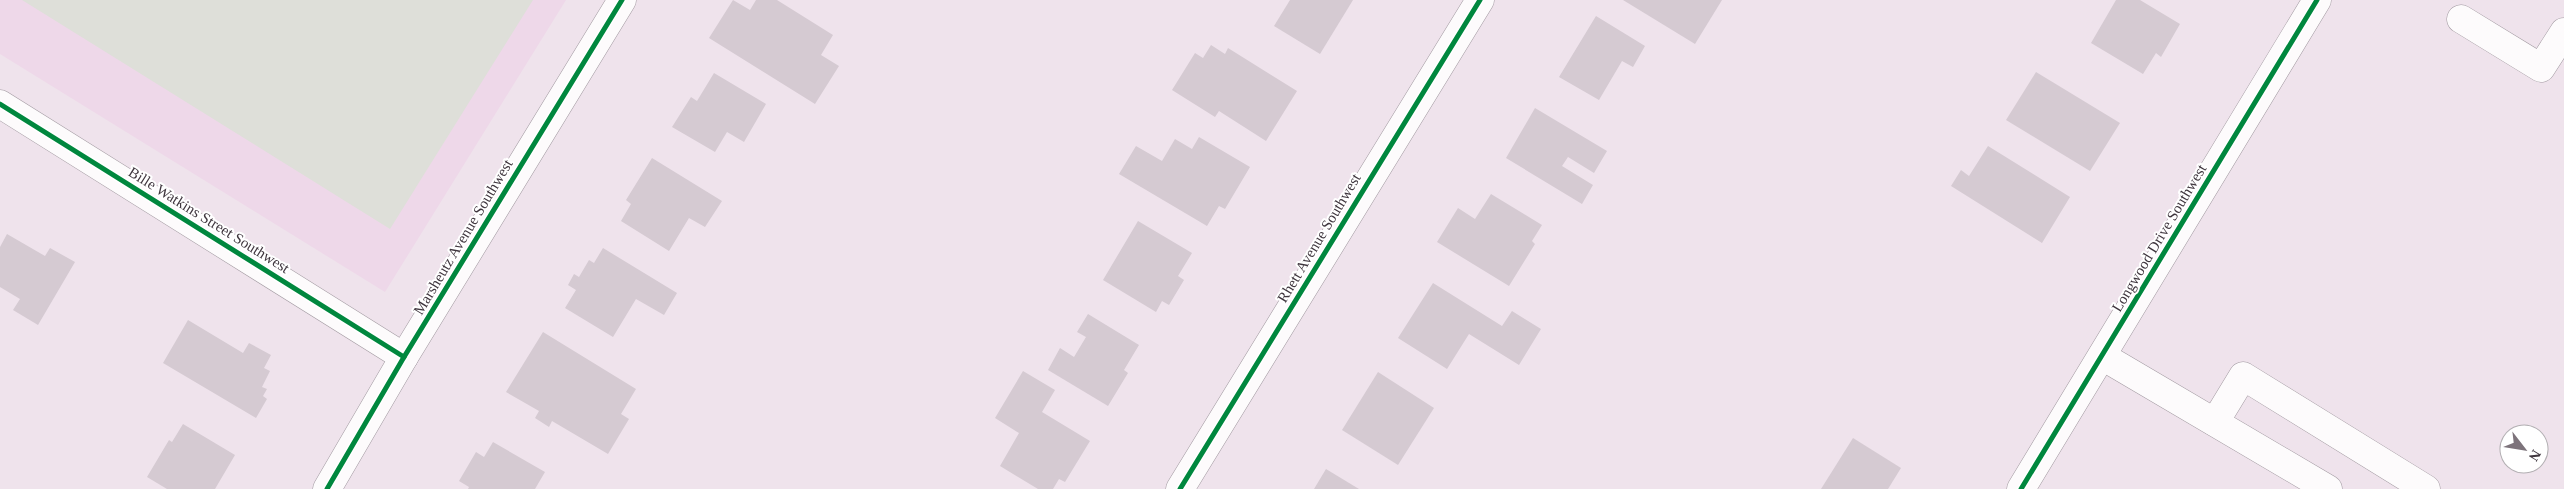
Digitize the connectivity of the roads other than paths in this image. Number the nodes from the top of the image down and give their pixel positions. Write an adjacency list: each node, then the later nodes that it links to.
1 (622, 0): 8 (street, Marsheutz Avenue Southwest)
2 (1480, 0): 11 (street, Rhett Avenue Southwest)
3 (2317, 0): 7 (street, Longwood Drive Southwest)
4 (2461, 19): 5 (street)
5 (2564, 32)
6 (0, 104): 8 (street, Bille Watkins Street Southwest)
7 (2102, 356): 9 (street); 12 (street, Longwood Drive Southwest)
8 (404, 357): 10 (street, Marsheutz Avenue Southwest)
9 (2215, 422): 13 (street); 14 (street)
10 (327, 489)
11 (1180, 489)
12 (2021, 489)
13 (2328, 489)
14 (2426, 489)

